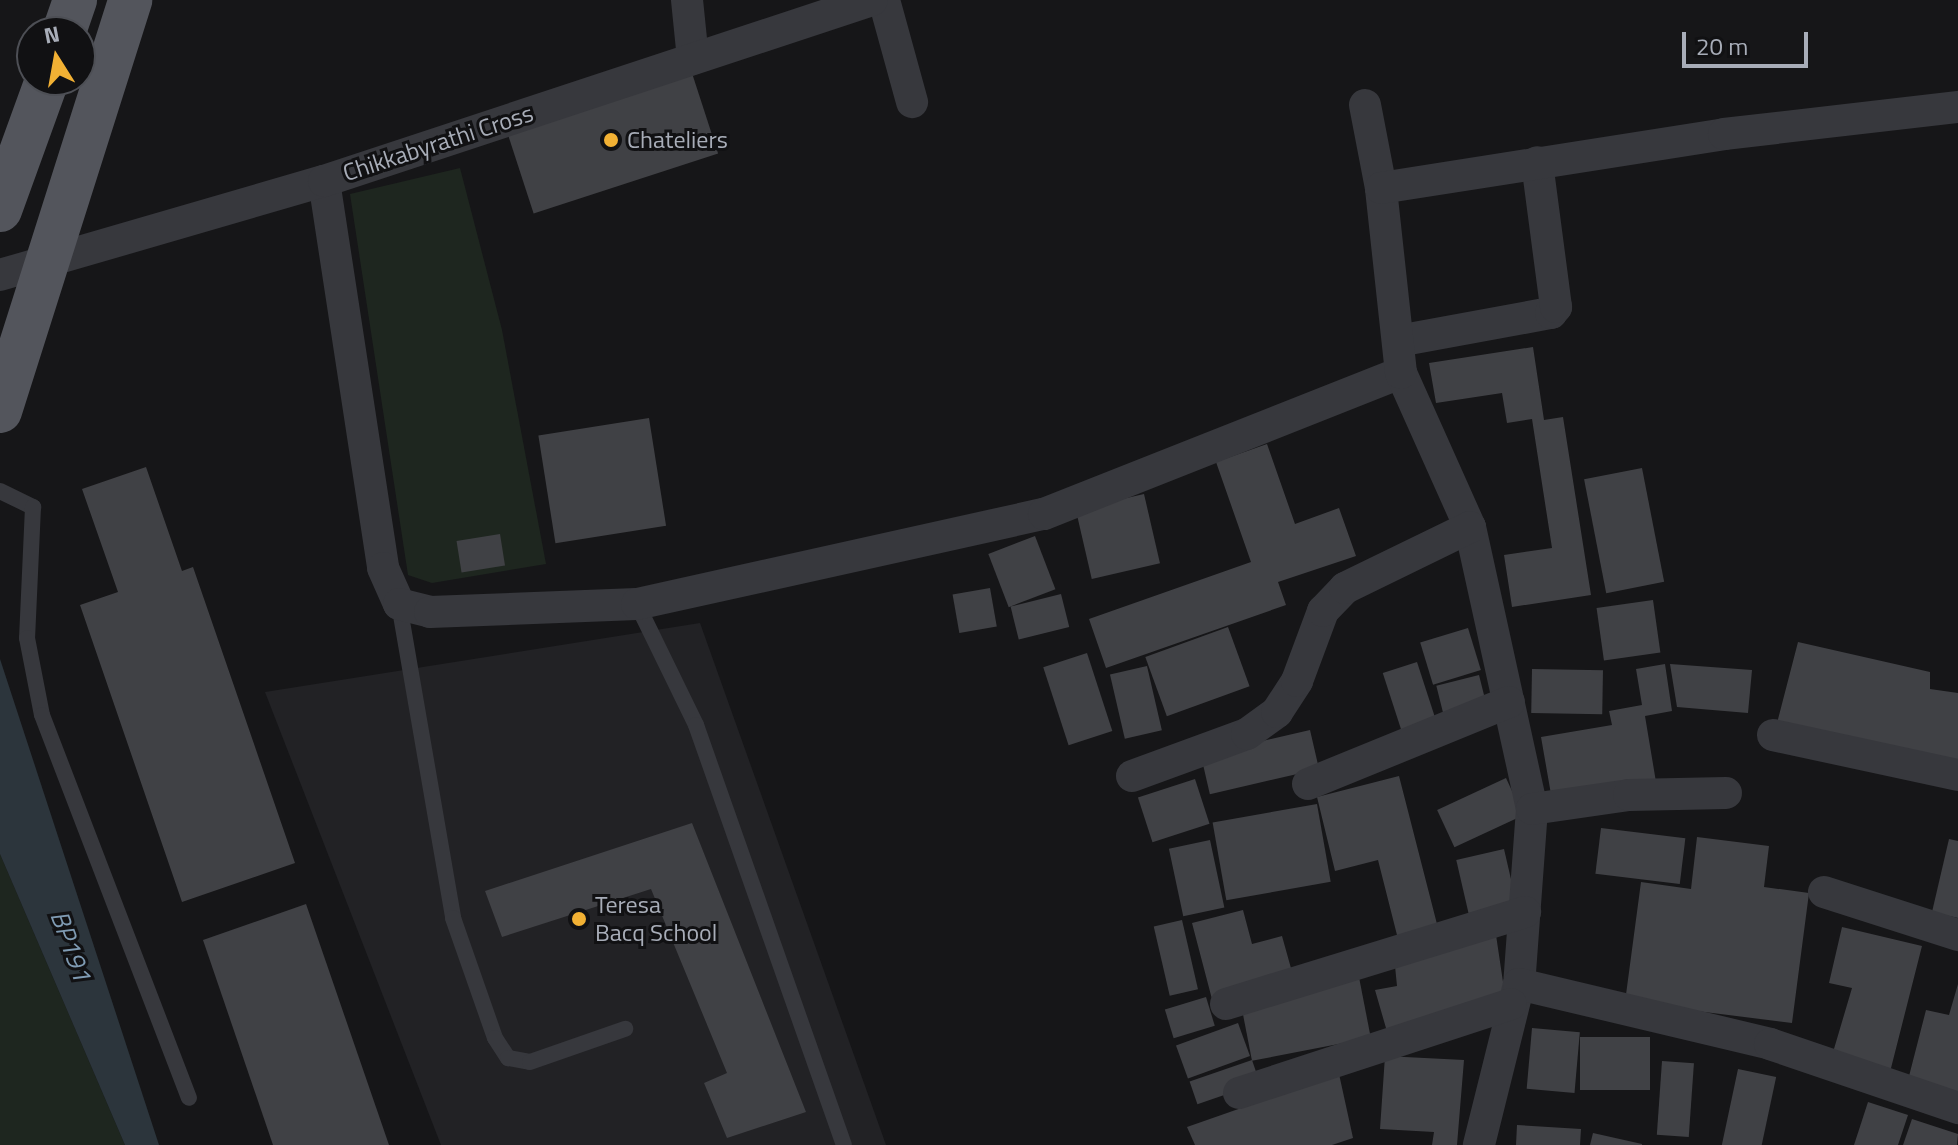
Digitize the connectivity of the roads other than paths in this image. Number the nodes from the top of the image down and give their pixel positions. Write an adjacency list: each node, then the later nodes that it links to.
1 (130, 0): 14 (main road)
2 (687, 0): 5 (street)
3 (872, 0): 5 (street, Chikkabyrathi Cross)
4 (884, 0): 7 (street)
5 (693, 59): 11 (street, Chikkabyrathi Cross)
6 (41, 96): 13 (main road)
7 (912, 102)
8 (1365, 105): 12 (street)
9 (1958, 107): 10 (street)
10 (1537, 162): 12 (street); 16 (street)
11 (324, 181): 14 (street, Chikkabyrathi Cross); 21 (street)
12 (1381, 188): 16 (street)
13 (0, 210)
14 (42, 264): 15 (street, Chikkabyrathi Cross); 18 (main road)
15 (0, 275)
16 (1398, 341): 17 (street)
17 (1401, 373): 20 (street); 22 (street)
18 (0, 411)
19 (0, 491): 37 (lane)
20 (1470, 527): 23 (street); 26 (street)
21 (399, 604): 22 (street); 35 (lane)
22 (637, 604): 39 (lane)
23 (1509, 702): 27 (street); 29 (street)
24 (1773, 735): 25 (street)
25 (1958, 775)
26 (1132, 776)
27 (1308, 784)
28 (1726, 793): 29 (street)
29 (1532, 809): 31 (street)
30 (1824, 892): 32 (street)
31 (1525, 912): 33 (street); 34 (street)
32 (1958, 935)
33 (1515, 994): 36 (street); 38 (street); 40 (street)
34 (1226, 1004)
35 (625, 1029)
36 (1239, 1093)
37 (189, 1098)
38 (1958, 1108)
39 (844, 1145)
40 (1479, 1145)

